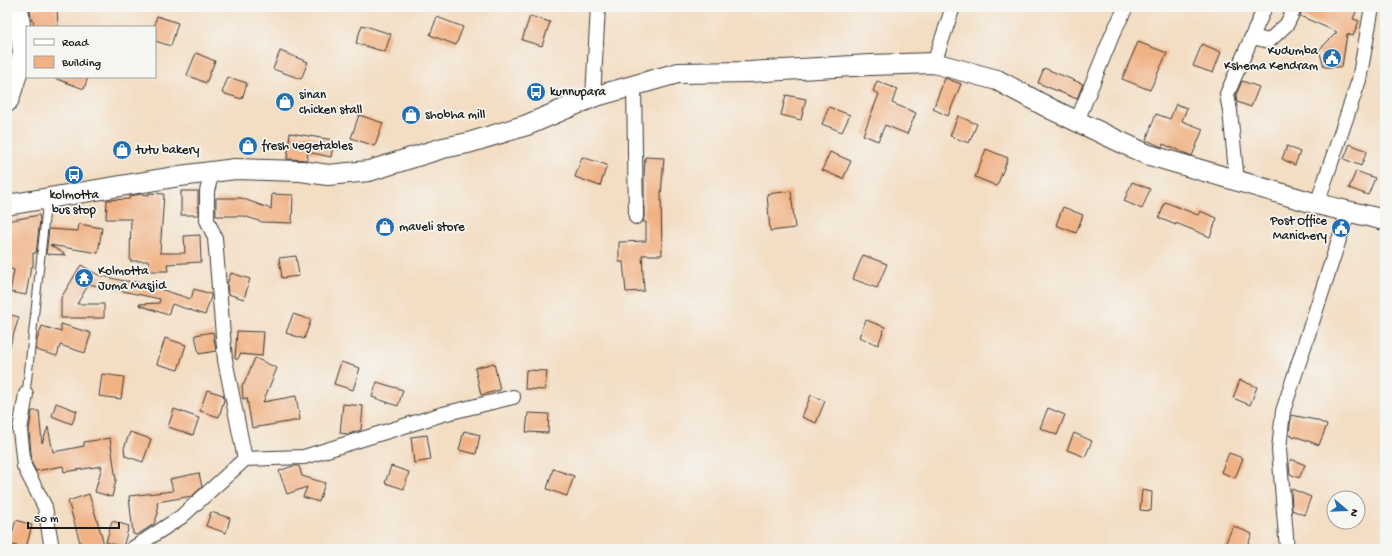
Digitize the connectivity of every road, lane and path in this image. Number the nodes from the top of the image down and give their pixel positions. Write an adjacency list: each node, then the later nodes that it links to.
1 (598, 7): 11 (street)
2 (953, 7): 9 (street)
3 (1126, 7): 13 (street)
4 (1265, 7): 8 (street)
5 (1295, 7): 8 (street)
6 (1372, 7): 17 (street)
7 (15, 15): 12 (main road)
8 (1252, 37): 15 (street)
9 (934, 63): 10 (main road); 13 (main road)
10 (634, 85): 11 (main road); 20 (street)
11 (593, 97): 14 (main road)
12 (7, 102)
13 (1077, 121): 15 (main road)
14 (212, 172): 16 (main road); 24 (street)
15 (1237, 181): 17 (main road)
16 (48, 198): 18 (main road); 22 (lane)
17 (1317, 204): 19 (main road)
18 (7, 205)
19 (1348, 212): 21 (main road); 27 (street)
20 (636, 217)
21 (1385, 220)
22 (26, 394): 25 (street)
23 (513, 397): 24 (street)
24 (245, 459): 26 (street)
25 (52, 549)
26 (132, 549)
27 (1287, 549)

